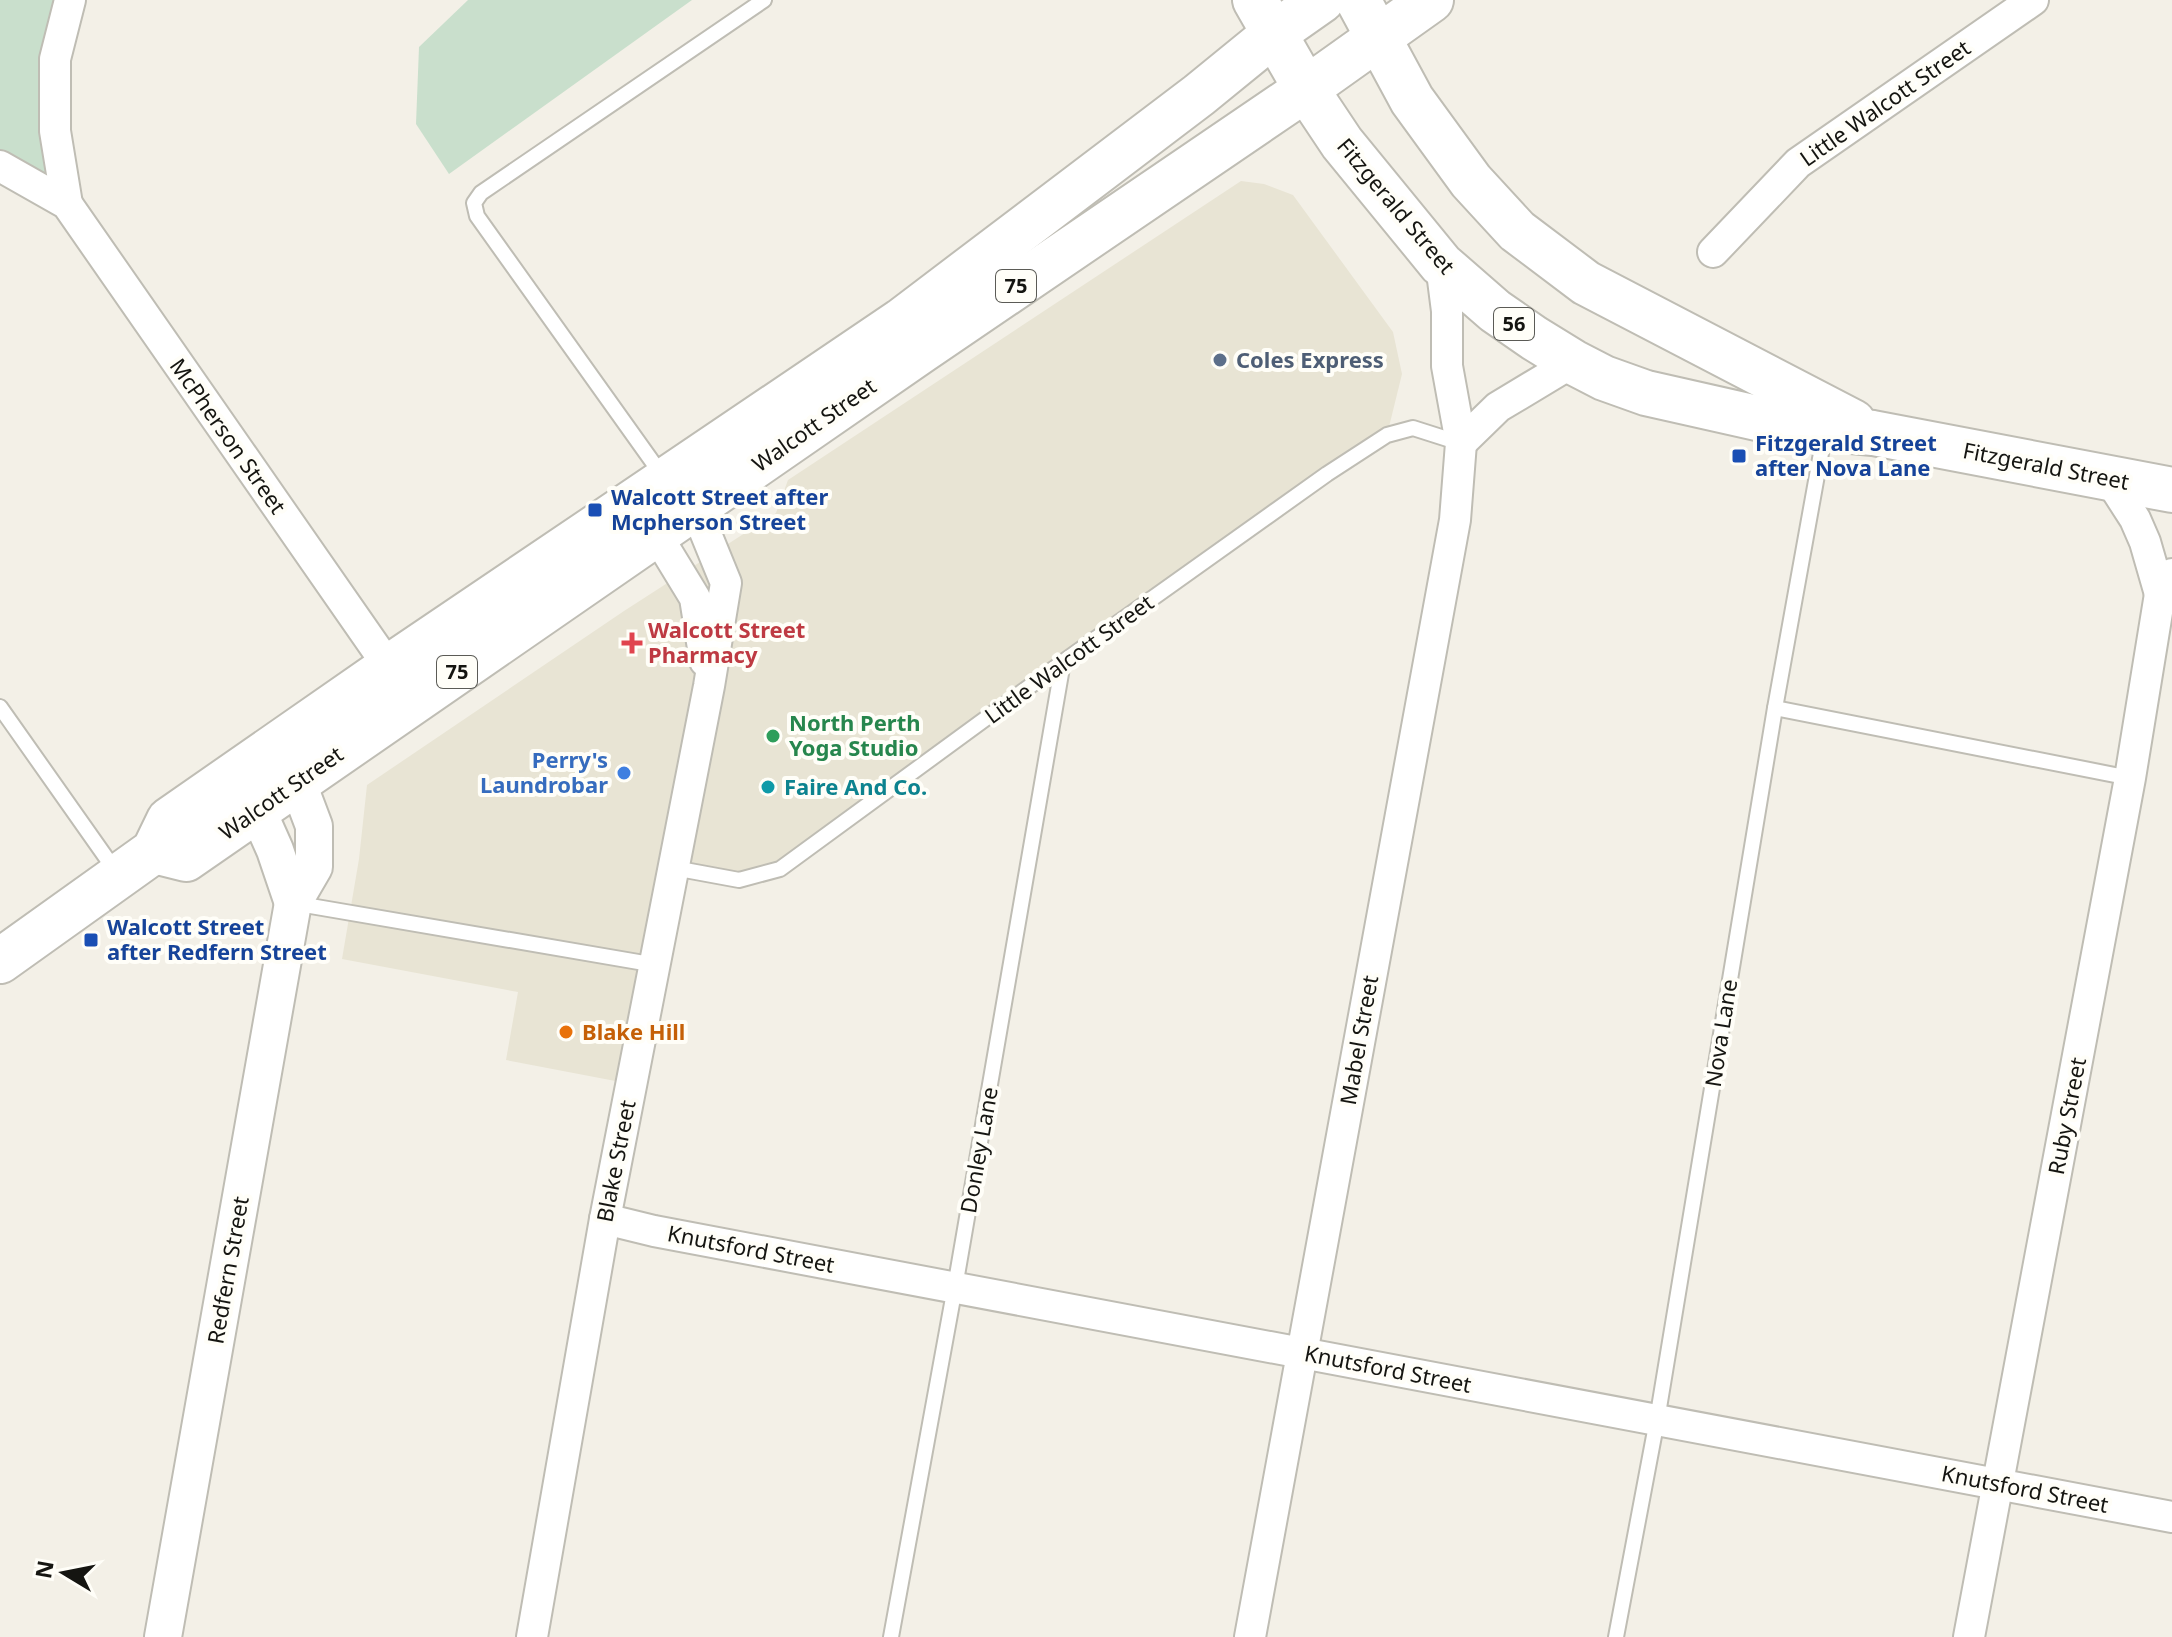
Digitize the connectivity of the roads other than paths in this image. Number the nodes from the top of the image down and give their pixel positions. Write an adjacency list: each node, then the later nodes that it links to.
1 (70, 0): 10 (street, McPherson Street)
2 (764, 0): 19 (lane)
3 (1322, 0): 6 (main road, Walcott Street / 75)
4 (1431, 0): 7 (main road, Walcott Street / 75)
5 (2033, 0): 11 (street, Little Walcott Street)
6 (1265, 16): 8 (main road, Fitzgerald Street / 56); 19 (main road, Walcott Street / 75)
7 (1368, 19): 8 (main road, Walcott Street / 75); 15 (main road, Fitzgerald Street / 56)
8 (1306, 89): 12 (main road, Fitzgerald Street / 56); 19 (main road, Walcott Street / 75)
9 (0, 166): 10 (street, McPherson Street)
10 (67, 204): 23 (street, McPherson Street)
11 (1713, 252)
12 (1441, 264): 13 (main road, Fitzgerald Street / 56); 16 (street, Mabel Street)
13 (1573, 362): 14 (main road, Fitzgerald Street / 56); 16 (street)
14 (1825, 429): 15 (main road, Fitzgerald Street / 56); 26 (lane, Nova Lane)
15 (1873, 433): 17 (main road, Fitzgerald Street / 56)
16 (1461, 443): 22 (lane, Little Walcott Street); 40 (street, Mabel Street)
17 (2108, 477): 18 (main road, Fitzgerald Street / 56); 21 (street, Ruby Street)
18 (2172, 490)
19 (681, 494): 20 (main road, Walcott Street / 75); 23 (main road, Walcott Street / 75); 24 (street, Blake Street)
20 (656, 534): 24 (street, Blake Street); 30 (main road, Walcott Street / 75)
21 (2166, 584): 29 (street, Ruby Street)
22 (1063, 662): 33 (lane, Little Walcott Street); 39 (lane, Donley Lane)
23 (389, 667): 27 (main road, Walcott Street / 75)
24 (709, 686): 33 (street, Blake Street)
25 (0, 707): 34 (lane)
26 (1775, 708): 29 (lane); 41 (lane, Nova Lane)
27 (281, 741): 28 (main road, Walcott Street / 75); 30 (street, Redfern Street)
28 (239, 770): 31 (street, Redfern Street); 32 (main road, Walcott Street / 75)
29 (2130, 778): 42 (street, Ruby Street)
30 (298, 782): 31 (main road, Walcott Street / 75); 35 (street, Redfern Street)
31 (257, 809): 32 (main road, Walcott Street / 75); 35 (street, Redfern Street)
32 (154, 851): 34 (main road, Walcott Street / 75)
33 (674, 868): 37 (street, Blake Street)
34 (119, 876): 36 (main road, Walcott Street / 75)
35 (293, 903): 37 (lane); 44 (street, Redfern Street)
36 (0, 961)
37 (656, 965): 38 (street, Blake Street)
38 (605, 1219): 39 (street, Knutsford Street); 45 (street, Blake Street)
39 (955, 1287): 40 (street, Knutsford Street); 46 (lane, Donley Lane)
40 (1301, 1353): 41 (street, Knutsford Street); 47 (street, Mabel Street)
41 (1657, 1420): 42 (street, Knutsford Street); 48 (lane, Nova Lane)
42 (1998, 1484): 43 (street, Knutsford Street); 49 (street, Ruby Street)
43 (2172, 1517)
44 (163, 1637)
45 (532, 1637)
46 (891, 1637)
47 (1250, 1637)
48 (1616, 1637)
49 (1969, 1637)

